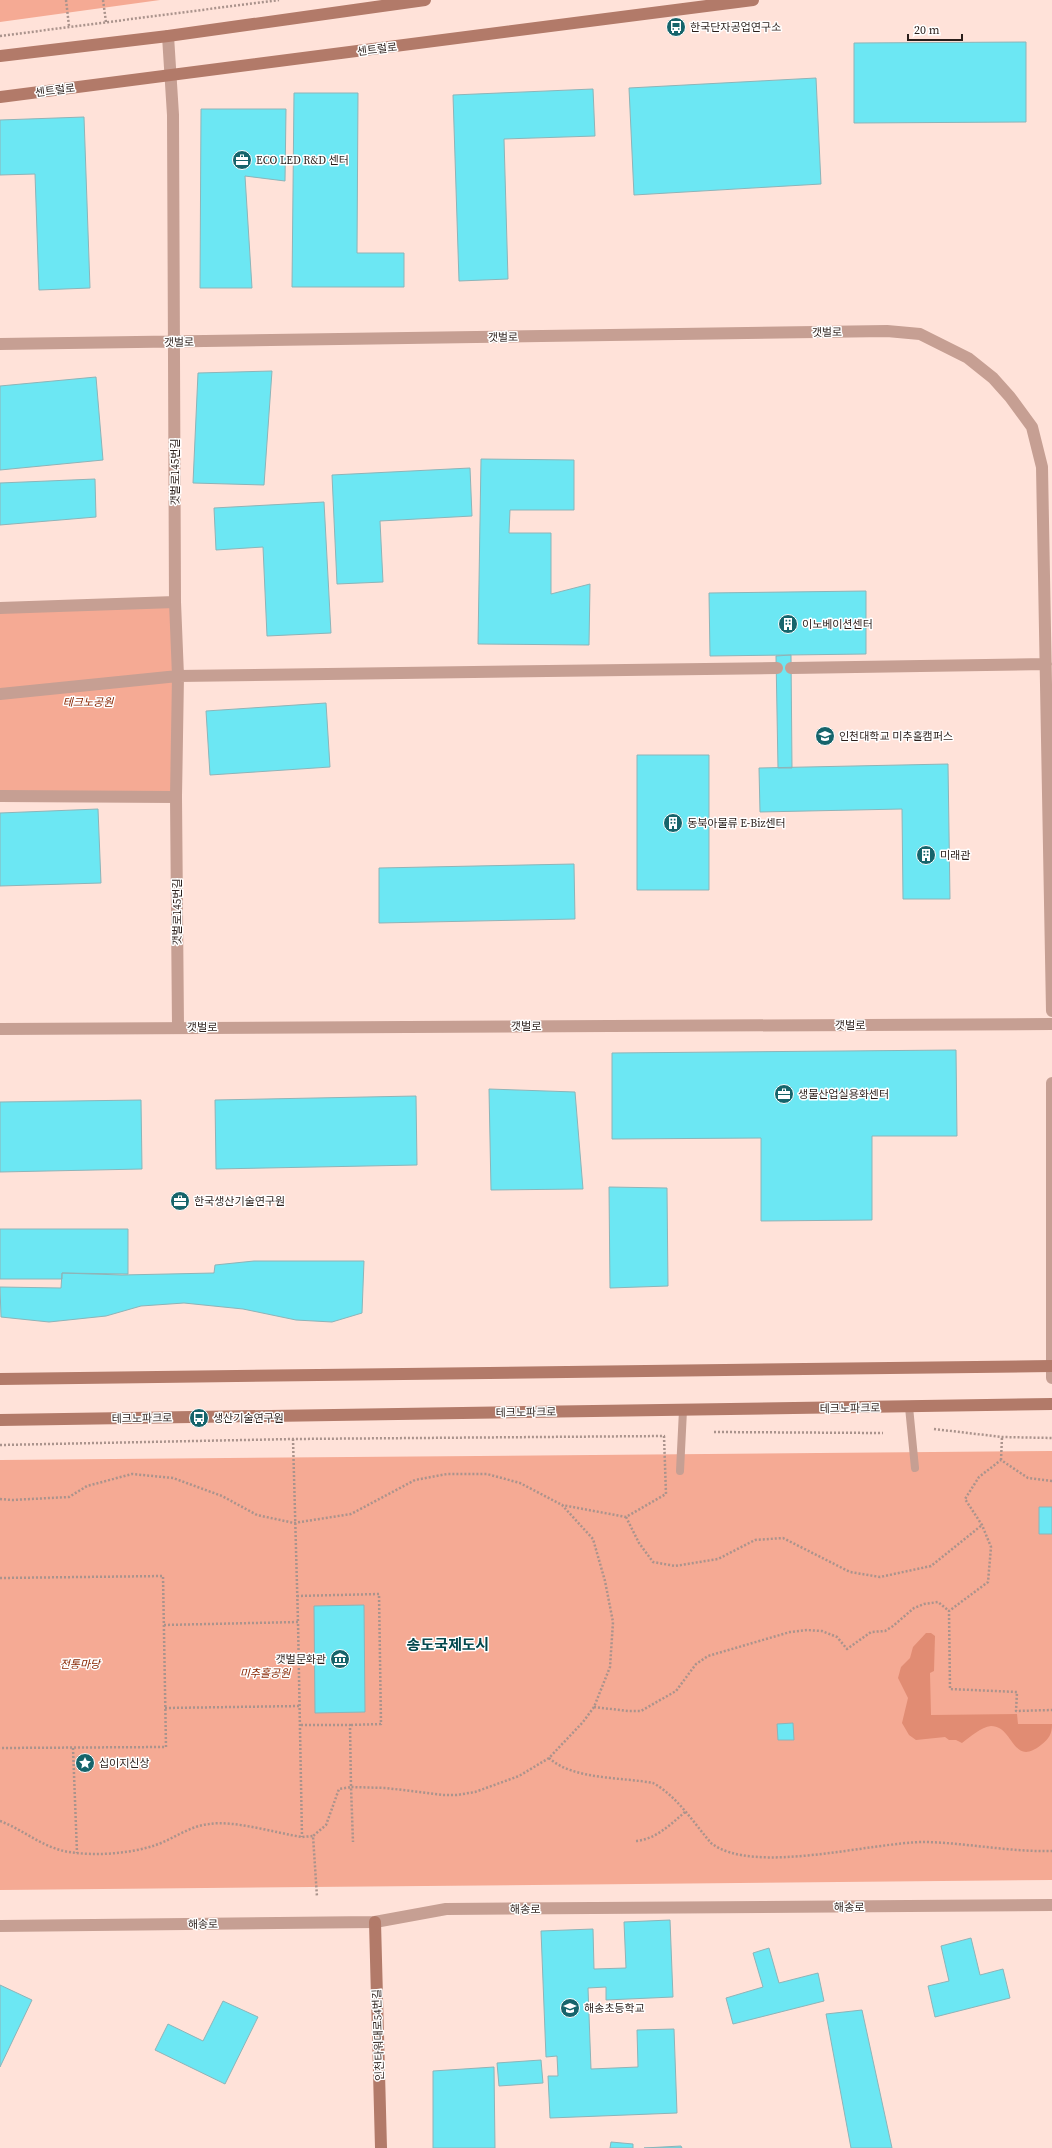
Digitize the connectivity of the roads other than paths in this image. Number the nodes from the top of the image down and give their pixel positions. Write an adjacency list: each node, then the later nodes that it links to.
1 (425, 0): 3 (street)
2 (753, 0): 5 (street, 센트럴로)
3 (168, 36): 4 (street); 5 (street, 갯벌로145번길)
4 (0, 56)
5 (170, 76): 6 (street, 센트럴로); 7 (street, 갯벌로145번길)
6 (0, 97)
7 (174, 342): 8 (street, 갯벌로); 9 (street, 갯벌로); 10 (street, 갯벌로145번길)
8 (0, 344)
9 (1048, 531): 12 (street, 갯벌로)
10 (175, 602): 11 (street); 15 (street, 갯벌로145번길)
11 (0, 608)
12 (1046, 664): 14 (street); 19 (street, 갯벌로)
13 (776, 668): 15 (street)
14 (791, 668)
15 (178, 676): 16 (street); 18 (street, 갯벌로145번길)
16 (0, 694)
17 (0, 796): 18 (street)
18 (176, 796): 21 (street, 갯벌로145번길)
19 (1052, 1011)
20 (1052, 1024): 21 (street, 갯벌로)
21 (178, 1027): 22 (street, 갯벌로)
22 (0, 1029)
23 (1052, 1083): 24 (street)
24 (1052, 1366): 25 (street); 26 (street)
25 (1052, 1378)
26 (0, 1379)
27 (1052, 1404): 28 (street, 테크노파크로)
28 (909, 1407): 29 (street, 테크노파크로); 31 (lane)
29 (683, 1410): 30 (street, 테크노파크로); 32 (lane)
30 (0, 1420)
31 (915, 1468)
32 (680, 1471)
33 (1052, 1905): 34 (street, 해송로)
34 (375, 1922): 35 (street, 해송로); 36 (street, 인천타워대로54번길)
35 (0, 1926)
36 (381, 2148)

